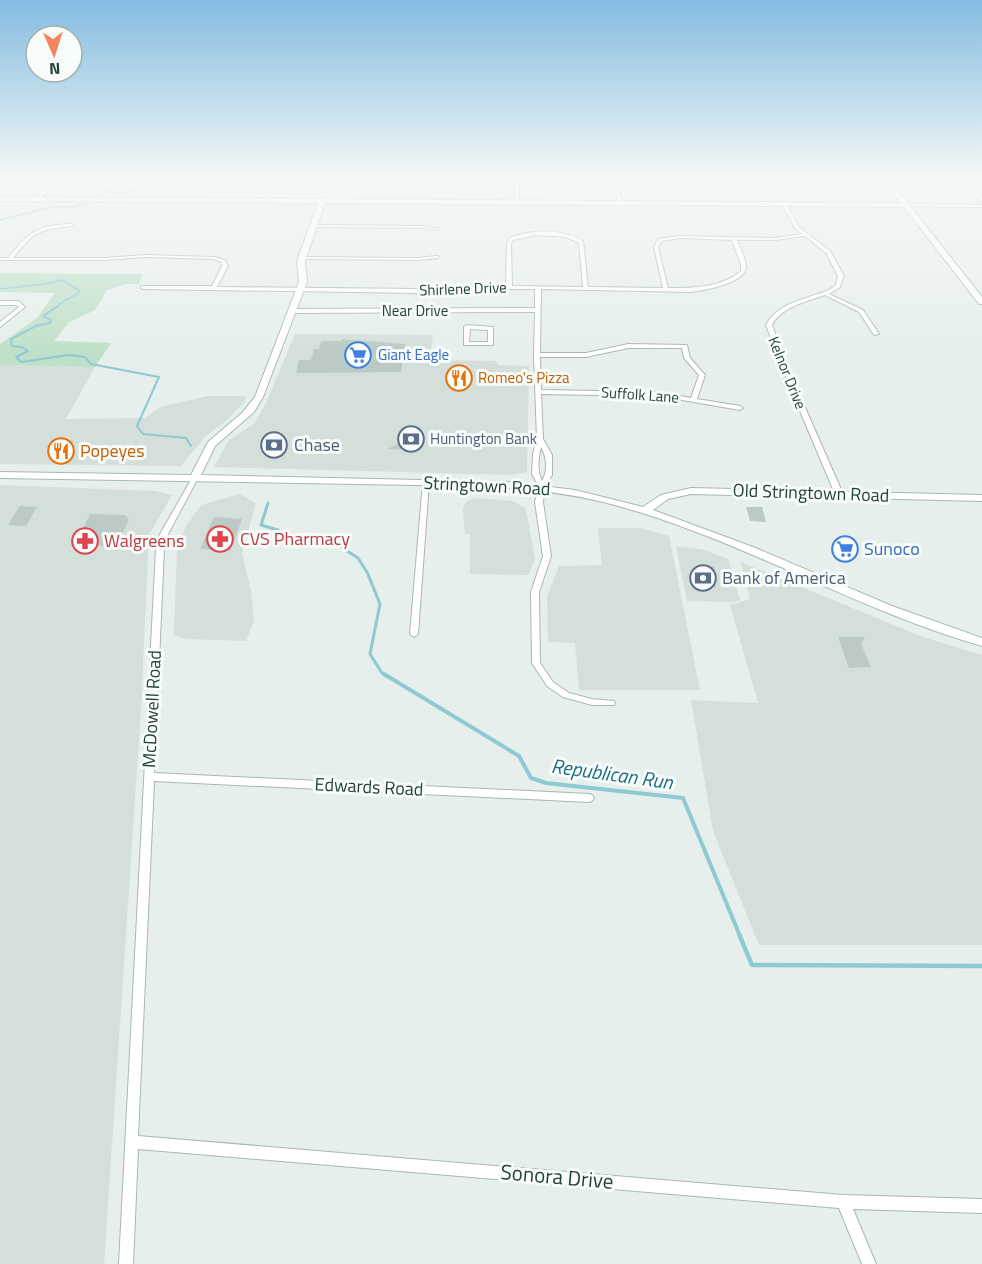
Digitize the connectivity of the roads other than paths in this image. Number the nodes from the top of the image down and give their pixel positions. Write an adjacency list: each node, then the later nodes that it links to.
1 (28, 237): 12 (street)
2 (310, 237): 10 (street, McDowell Road)
3 (519, 237): 14 (street)
4 (573, 237): 17 (street)
5 (790, 237): 8 (street)
6 (807, 237): 20 (street)
7 (931, 237): 21 (street)
8 (734, 238): 19 (street, Shirlene Drive); 19 (street)
9 (435, 257): 10 (street)
10 (302, 258): 18 (street, McDowell Road)
11 (0, 259): 12 (street)
12 (9, 259): 15 (street)
13 (143, 287): 15 (street, Shirlene Drive)
14 (509, 287): 16 (street, Shirlene Drive); 18 (street, Shirlene Drive)
15 (214, 288): 18 (street, Shirlene Drive)
16 (538, 288): 17 (street, Shirlene Drive); 24 (street)
17 (586, 289): 19 (street, Shirlene Drive)
18 (300, 290): 25 (street, McDowell Road)
19 (666, 290)
20 (826, 294): 28 (street); 38 (street, Kelnor Drive)
21 (982, 302)
22 (0, 303): 26 (street)
23 (482, 310): 24 (street, Near Drive); 25 (street, Near Drive); 27 (street)
24 (538, 310): 29 (street)
25 (292, 311): 35 (street, McDowell Road)
26 (0, 325)
27 (479, 327): 27 (street)
28 (876, 334)
29 (537, 355): 30 (street); 31 (street)
30 (538, 392): 31 (street, Suffolk Lane); 33 (street)
31 (693, 400): 32 (street, Suffolk Lane)
32 (740, 408)
33 (540, 440): 37 (street); 37 (street)
34 (0, 475): 35 (street, Stringtown Road)
35 (195, 478): 36 (street, Stringtown Road); 44 (street, McDowell Road)
36 (426, 482): 37 (street, Stringtown Road); 41 (street)
37 (542, 487): 40 (street, Stringtown Road); 43 (street)
38 (839, 494): 39 (street, Old Stringtown Road); 40 (street, Old Stringtown Road)
39 (982, 498)
40 (644, 511): 42 (street, Stringtown Road)
41 (414, 634)
42 (982, 642)
43 (611, 703)
44 (149, 777): 45 (street, Edwards Road); 46 (street, McDowell Road)
45 (589, 798)
46 (132, 1142): 47 (street, Sonora Drive); 49 (street, McDowell Road)
47 (843, 1202): 48 (street, Sonora Drive); 50 (street)
48 (982, 1206)
49 (126, 1264)
50 (869, 1264)

